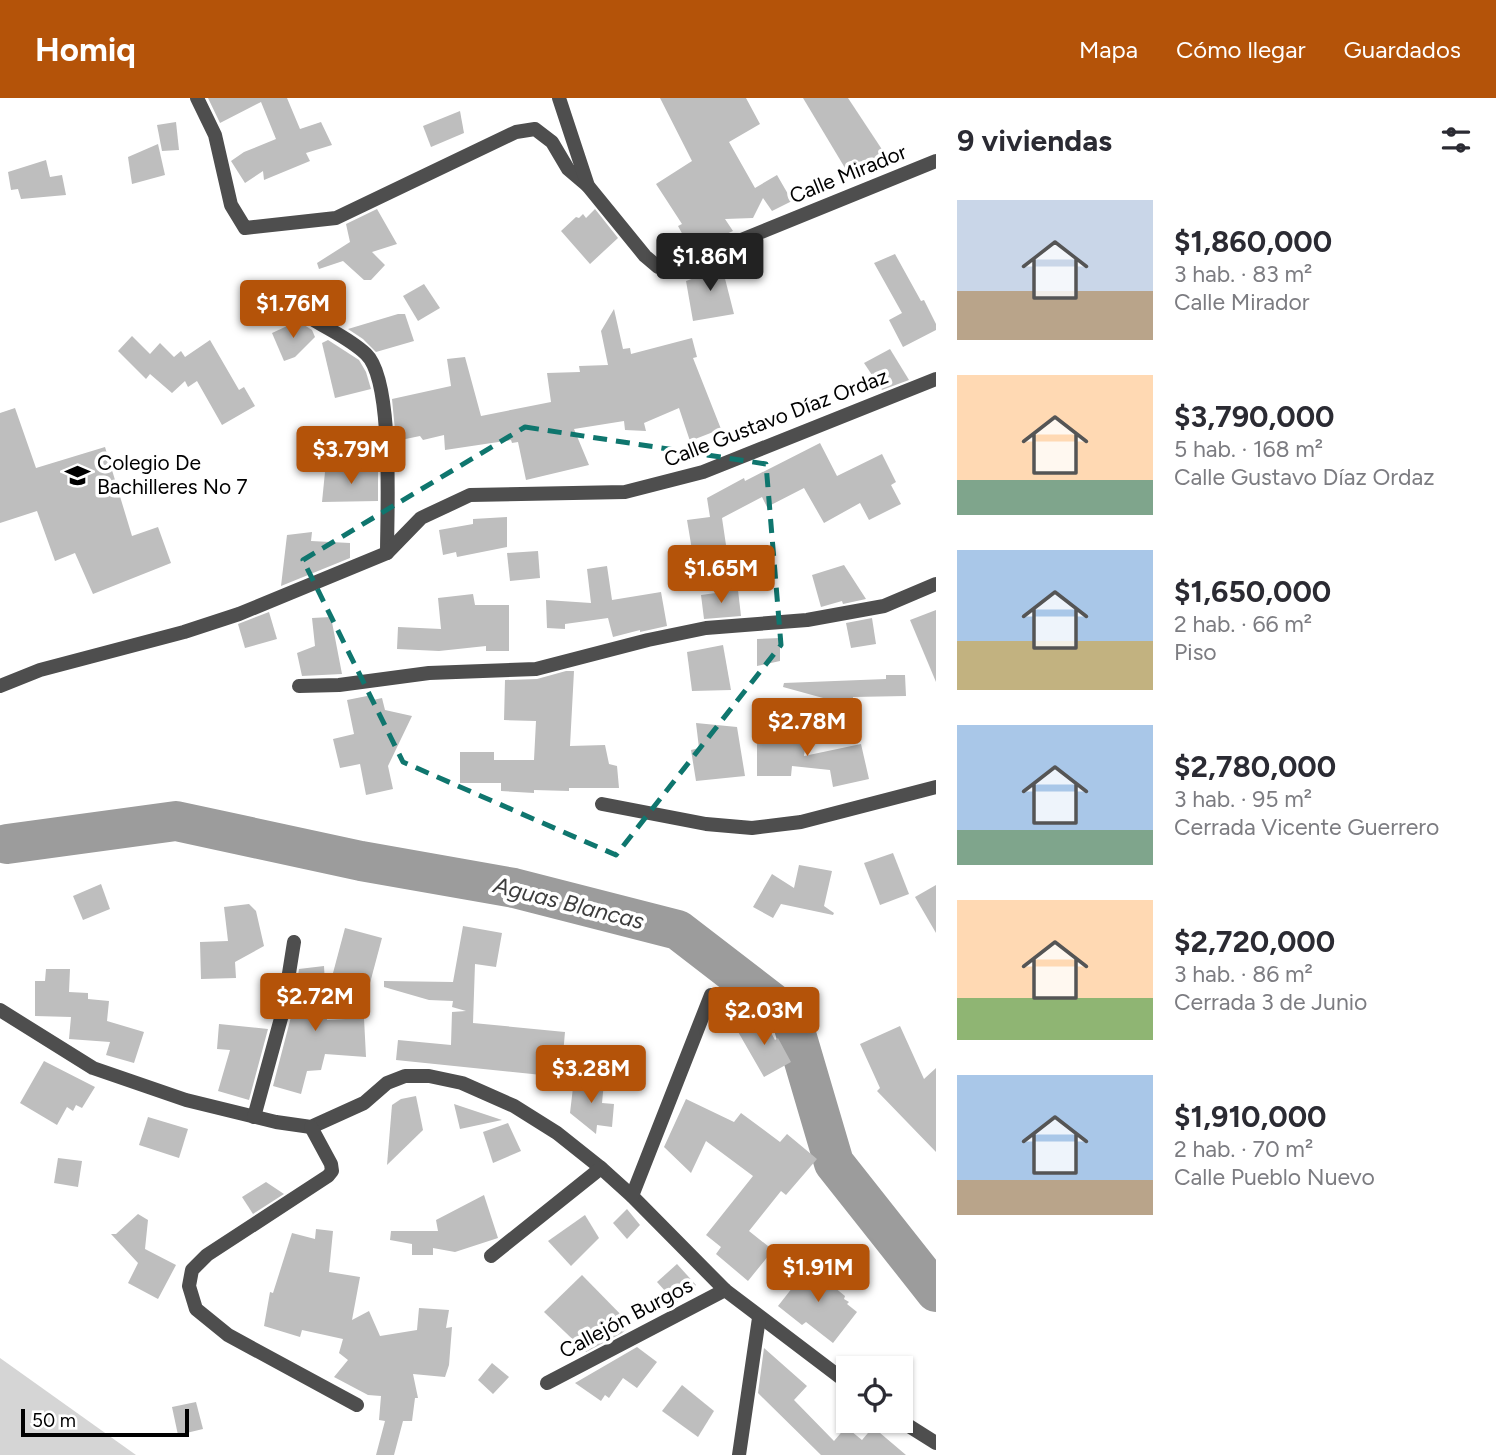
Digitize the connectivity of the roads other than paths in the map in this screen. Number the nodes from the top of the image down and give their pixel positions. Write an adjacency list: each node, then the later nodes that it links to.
1 (197, 98): 4 (street)
2 (562, 99): 4 (street)
3 (936, 161): 4 (street, Calle Mirador)
4 (588, 186)
5 (287, 299): 7 (street)
6 (936, 379): 7 (street, Calle Gustavo Díaz Ordaz)
7 (387, 553): 9 (street, Calle Gustavo Díaz Ordaz)
8 (936, 584): 10 (street)
9 (0, 686)
10 (299, 686)
11 (936, 787): 12 (street)
12 (602, 804)
13 (294, 942): 16 (street)
14 (711, 995): 19 (street)
15 (0, 1010): 16 (street)
16 (254, 1118): 17 (street)
17 (311, 1127): 18 (street); 25 (street)
18 (601, 1168): 19 (street); 20 (street)
19 (632, 1196): 21 (street)
20 (491, 1256)
21 (725, 1290): 22 (street); 24 (street, Callejón Burgos)
22 (759, 1318): 23 (street); 28 (street)
23 (836, 1374)
24 (547, 1383)
25 (357, 1405)
26 (913, 1429): 27 (street)
27 (936, 1443)
28 (738, 1455)

